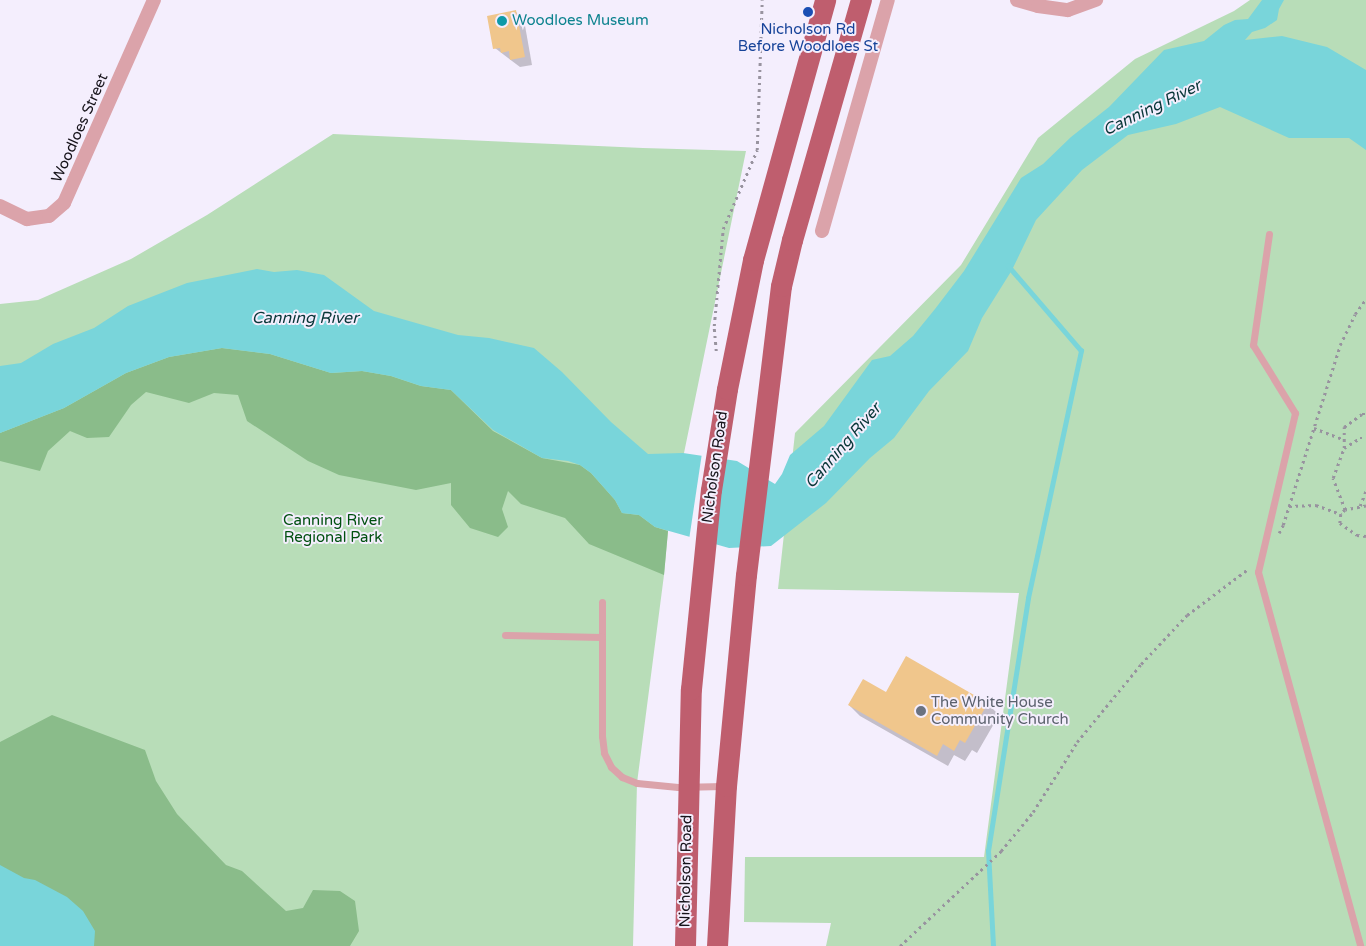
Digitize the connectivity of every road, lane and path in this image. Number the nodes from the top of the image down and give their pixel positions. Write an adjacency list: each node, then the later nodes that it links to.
1 (154, 0): 8 (street, Woodloes Street)
2 (762, 0): 12 (path)
3 (825, 0): 30 (main road, Nicholson Road)
4 (861, 0): 31 (main road)
5 (888, 0): 9 (street)
6 (1017, 0): 7 (street)
7 (1096, 0)
8 (0, 206)
9 (822, 231)
10 (1269, 234): 26 (lane)
11 (1366, 299): 14 (path)
12 (717, 360)
13 (1366, 414): 16 (path)
14 (1314, 428): 16 (path); 19 (path)
15 (1366, 438): 17 (path)
16 (1345, 440): 17 (path)
17 (1344, 448): 22 (path)
18 (1366, 490): 20 (path)
19 (1289, 506): 23 (path); 24 (path)
20 (1360, 506): 21 (path); 22 (path)
21 (1366, 506)
22 (1345, 510): 23 (path)
23 (1341, 514): 25 (path)
24 (1278, 534)
25 (1366, 536)
26 (1261, 558): 34 (path); 35 (lane)
27 (602, 602): 29 (lane)
28 (505, 634): 29 (lane)
29 (602, 637): 30 (lane)
30 (688, 786): 31 (lane); 32 (main road, Nicholson Road)
31 (726, 786): 33 (main road)
32 (684, 946)
33 (717, 946)
34 (900, 946)
35 (1360, 946)

